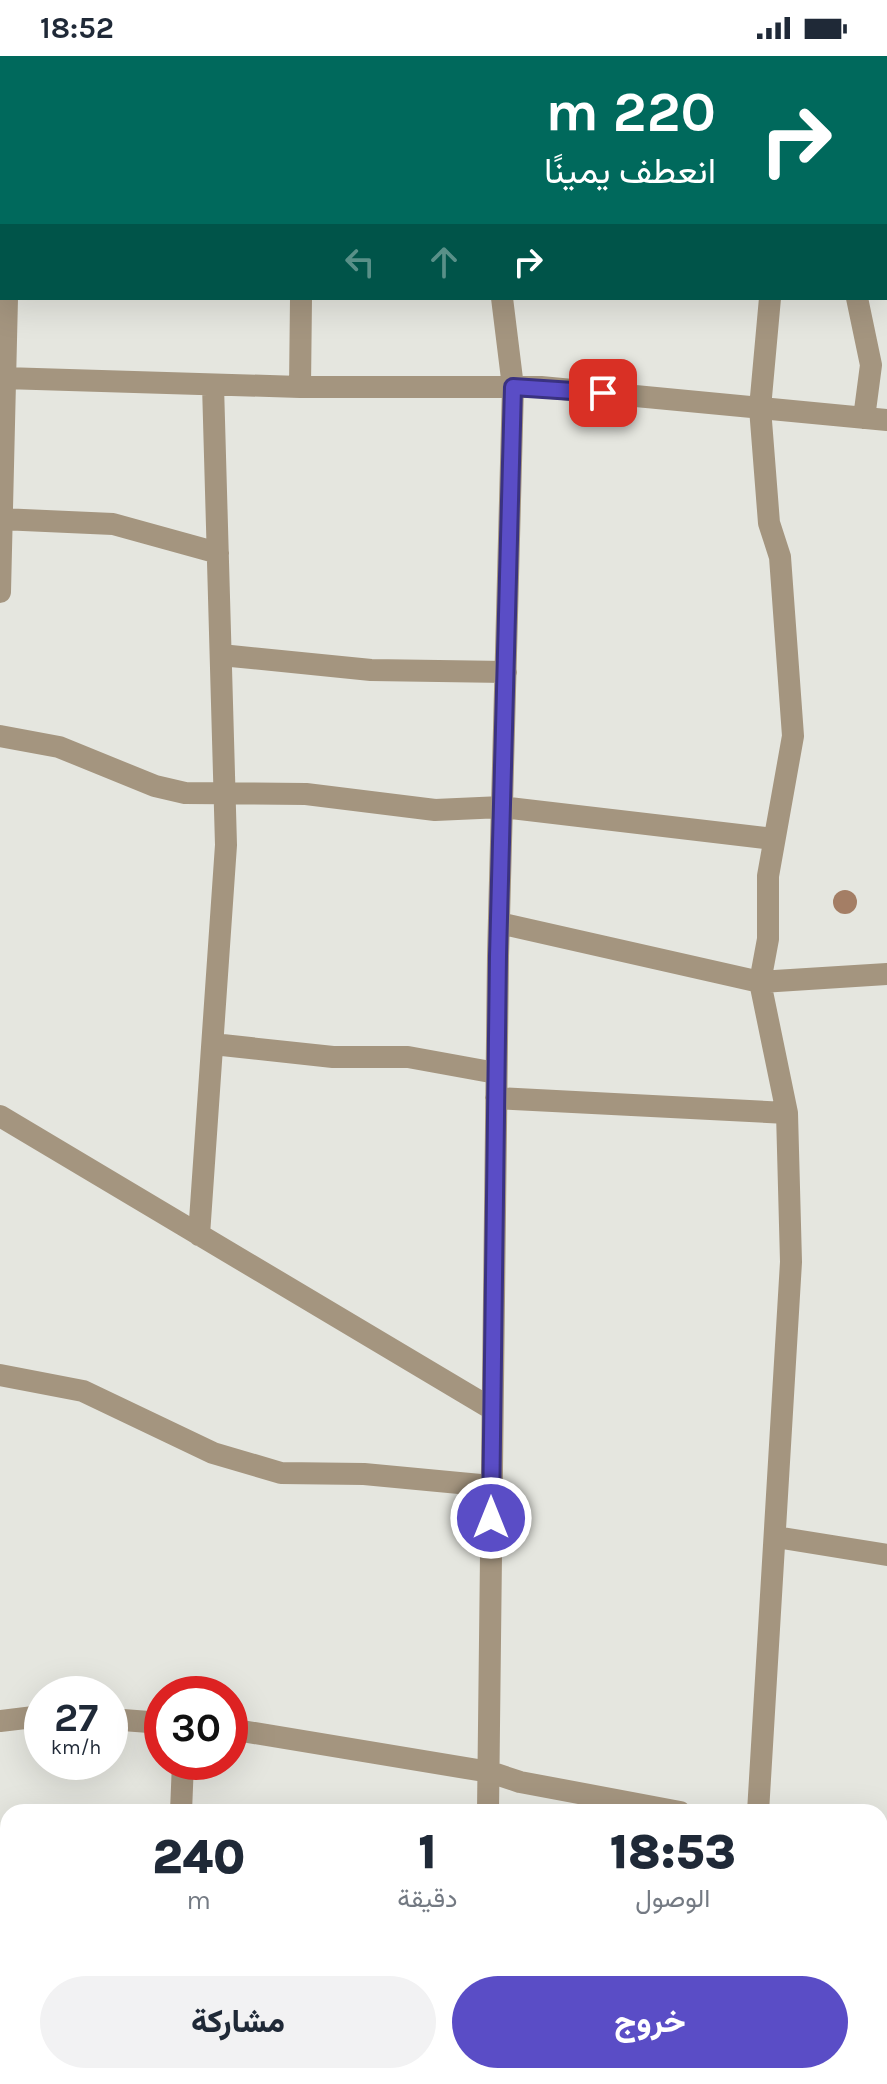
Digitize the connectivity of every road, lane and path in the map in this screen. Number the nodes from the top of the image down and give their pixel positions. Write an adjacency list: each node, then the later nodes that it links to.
1 (7, 300): 6 (street)
2 (301, 300): 8 (street)
3 (502, 300): 9 (street)
4 (770, 300): 10 (street)
5 (857, 300): 11 (street)
6 (4, 378): 7 (street); 13 (street)
7 (213, 385): 8 (street); 15 (street)
8 (300, 387): 9 (street)
9 (513, 387): 10 (street); 18 (street)
10 (760, 408): 11 (street); 22 (street)
11 (864, 418): 12 (street)
12 (887, 420)
13 (1, 485): 14 (street)
14 (1, 519): 15 (street); 16 (street)
15 (218, 553): 17 (street)
16 (0, 592)
17 (221, 655): 18 (street); 20 (street)
18 (506, 672): 21 (street)
19 (0, 736): 20 (street)
20 (226, 793): 21 (street); 26 (street)
21 (502, 807): 22 (street); 23 (street)
22 (773, 839): 25 (street)
23 (499, 923): 25 (street); 27 (street)
24 (887, 974): 25 (street)
25 (760, 982): 29 (street)
26 (213, 1044): 27 (street); 31 (street)
27 (496, 1073): 28 (street)
28 (496, 1098): 29 (street); 33 (street)
29 (787, 1113): 35 (street)
30 (0, 1116): 31 (street)
31 (199, 1235): 33 (street)
32 (0, 1375): 34 (street)
33 (492, 1409): 34 (street)
34 (491, 1486): 40 (street)
35 (776, 1537): 36 (street); 45 (street)
36 (887, 1555)
37 (24, 1718): 38 (street)
38 (0, 1721)
39 (248, 1732): 40 (street)
40 (490, 1772): 43 (street); 44 (street)
41 (182, 1780): 42 (street)
42 (181, 1804)
43 (488, 1804)
44 (637, 1804)
45 (759, 1804)

